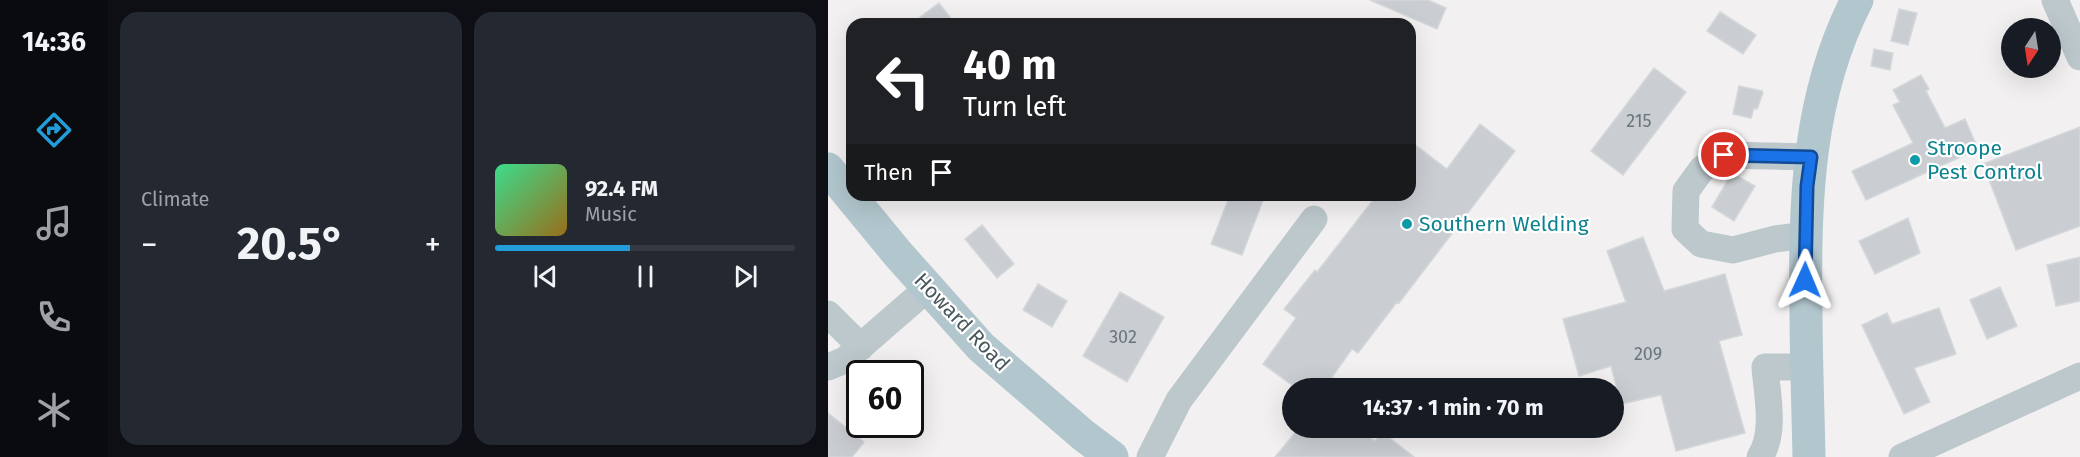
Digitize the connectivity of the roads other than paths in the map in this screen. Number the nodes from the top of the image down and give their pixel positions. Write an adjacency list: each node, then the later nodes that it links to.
1 (1857, 0): 4 (main road)
2 (2055, 0): 3 (street)
3 (2080, 57)
4 (1811, 157): 9 (main road); 9 (street)
5 (830, 177): 6 (main road, Howard Road)
6 (846, 195)
7 (851, 201): 10 (main road, Howard Road)
8 (1314, 219): 17 (street)
9 (1806, 235): 14 (main road)
10 (928, 288): 12 (street); 16 (main road, Howard Road)
11 (828, 314): 12 (street)
12 (861, 347): 13 (street)
13 (828, 367)
14 (1807, 368): 18 (street); 19 (main road)
15 (2080, 376): 20 (street)
16 (1112, 457)
17 (1150, 457)
18 (1760, 457)
19 (1809, 457)
20 (1902, 457)

